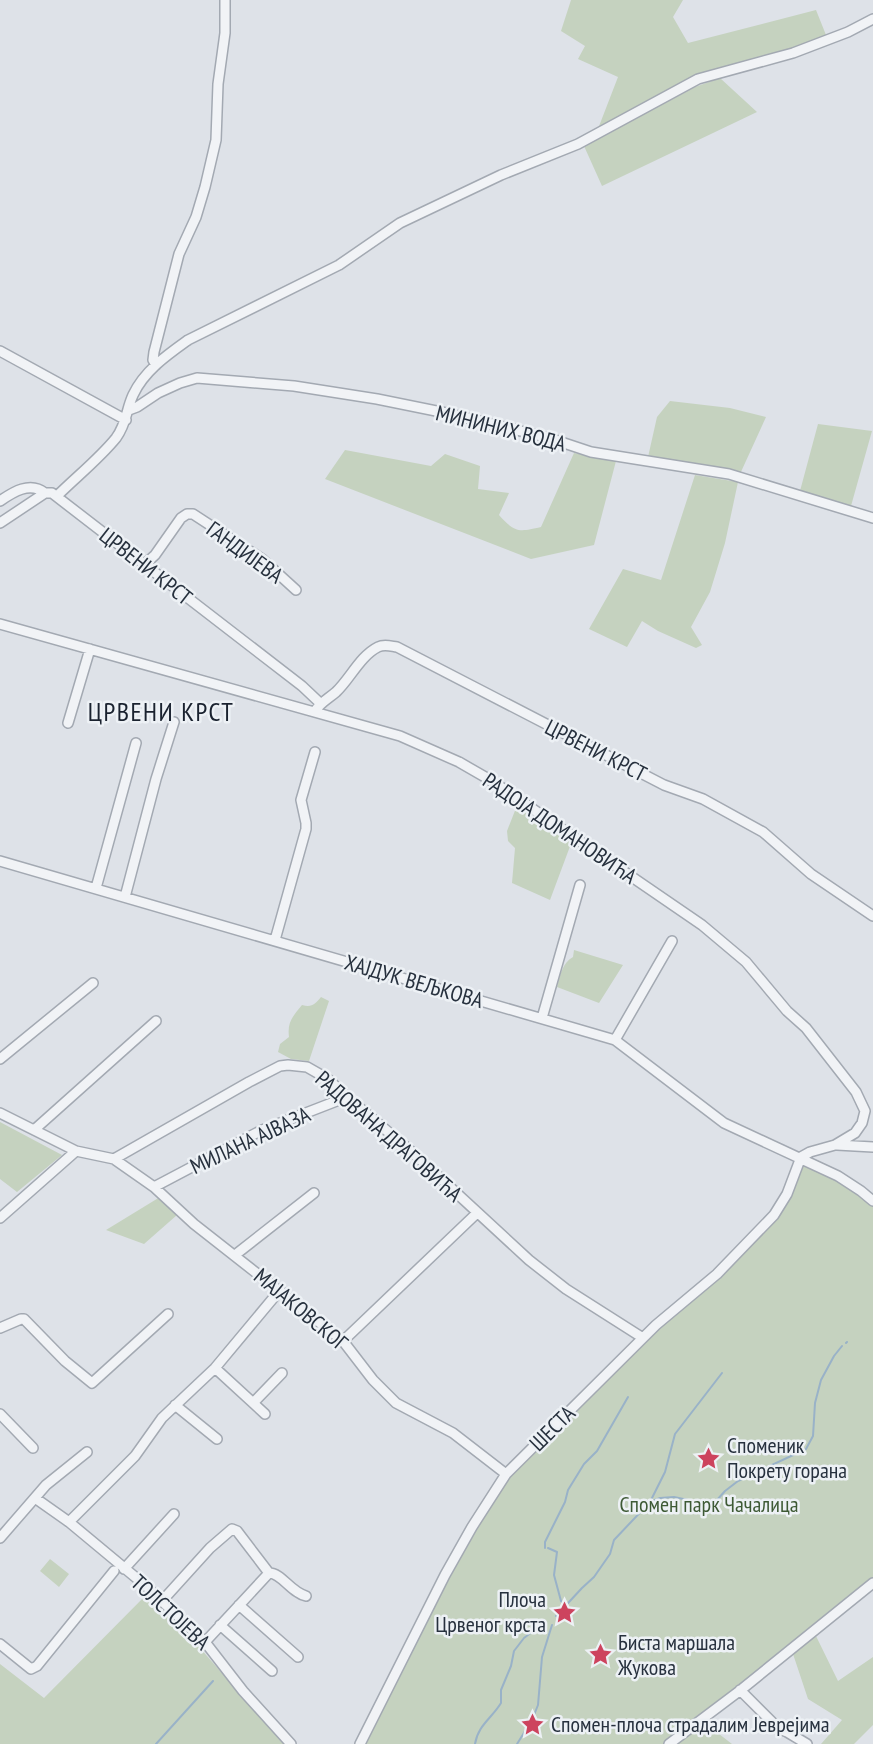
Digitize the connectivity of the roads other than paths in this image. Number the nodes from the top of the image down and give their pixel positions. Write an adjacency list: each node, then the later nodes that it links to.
1 (225, 0): 4 (street)
2 (873, 20): 4 (street)
3 (0, 351): 6 (street)
4 (156, 365): 5 (street)
5 (129, 410): 6 (street); 10 (street, МИНИНИХ ВОДА)
6 (126, 420): 8 (street)
7 (45, 493): 8 (street); 9 (street); 11 (street)
8 (57, 496): 12 (street, ЦРВЕНИ КРСТ)
9 (0, 501)
10 (873, 518)
11 (0, 523)
12 (145, 564): 13 (street, ГАНДИЈЕВА); 16 (street, ЦРВЕНИ КРСТ)
13 (296, 590)
14 (0, 624): 15 (street, РАДОЈА ДОМАНОВИЋА)
15 (90, 649): 16 (street, РАДОЈА ДОМАНОВИЋА); 18 (street)
16 (317, 707): 25 (street, ЦРВЕНИ КРСТ); 36 (street, РАДОЈА ДОМАНОВИЋА)
17 (174, 722): 24 (street)
18 (68, 723)
19 (136, 743): 23 (street)
20 (315, 752): 26 (street)
21 (0, 861): 23 (street, ХАЈДУК ВЕЉКОВА)
22 (580, 885): 29 (street)
23 (96, 888): 24 (street, ХАЈДУК ВЕЉКОВА)
24 (125, 897): 26 (street, ХАЈДУК ВЕЉКОВА)
25 (873, 916)
26 (275, 940): 29 (street, ХАЈДУК ВЕЉКОВА)
27 (672, 940): 31 (street)
28 (93, 983): 32 (street)
29 (542, 1018): 31 (street, ХАЈДУК ВЕЉКОВА)
30 (156, 1021): 35 (street)
31 (615, 1040): 39 (street, ХАЈДУК ВЕЉКОВА)
32 (0, 1059)
33 (346, 1097): 40 (street, РАДОВАНА ДРАГОВИЋА); 41 (street, МИЛАНА АЈВАЗА); 44 (street, РАДОВАНА ДРАГОВИЋА)
34 (0, 1113): 35 (street, МАЈАКОВСКОГ)
35 (34, 1130): 38 (street, МАЈАКОВСКОГ)
36 (835, 1145): 37 (street); 39 (street, РАДОЈА ДОМАНОВИЋА)
37 (873, 1147)
38 (76, 1151): 40 (street, МАЈАКОВСКОГ); 45 (street)
39 (801, 1157): 43 (street, ХАЈДУК ВЕЉКОВА); 50 (street, ШЕСТА)
40 (114, 1159): 41 (street, МАЈАКОВСКОГ)
41 (154, 1187): 46 (street, МАЈАКОВСКОГ)
42 (314, 1193): 46 (street, МАЈАКОВСКОГ)
43 (873, 1201)
44 (477, 1213): 50 (street, РАДОВАНА ДРАГОВИЋА); 51 (street)
45 (0, 1218)
46 (235, 1255): 47 (street, МАЈАКОВСКОГ)
47 (280, 1290): 51 (street, МАЈАКОВСКОГ); 52 (street)
48 (168, 1314): 49 (street)
49 (0, 1328)
50 (643, 1338): 61 (street, ШЕСТА)
51 (343, 1341): 61 (street, МАЈАКОВСКОГ)
52 (215, 1368): 54 (street); 55 (street)
53 (282, 1373): 54 (street)
54 (254, 1403): 57 (street)
55 (175, 1405): 58 (street); 64 (street)
56 (0, 1414): 59 (street)
57 (266, 1414)
58 (217, 1439)
59 (33, 1448)
60 (87, 1452): 62 (street)
61 (506, 1474): 80 (street, ШЕСТА)
62 (35, 1498): 64 (street, ТОЛСТОЈЕВА); 65 (street)
63 (174, 1514): 66 (street)
64 (69, 1522): 66 (street, ТОЛСТОЈЕВА)
65 (0, 1538)
66 (124, 1569): 71 (street, ТОЛСТОЈЕВА)
67 (114, 1571): 75 (street)
68 (268, 1573): 70 (street); 71 (street); 72 (street)
69 (873, 1583): 78 (street)
70 (306, 1596)
71 (162, 1601): 74 (street, ТОЛСТОЈЕВА)
72 (238, 1605): 73 (street); 76 (street)
73 (220, 1625): 74 (street); 77 (street)
74 (205, 1642): 79 (street, ТОЛСТОЈЕВА)
75 (0, 1644)
76 (297, 1657)
77 (272, 1671)
78 (740, 1690): 81 (street); 82 (street)
79 (291, 1744)
80 (360, 1744)
81 (669, 1744)
82 (807, 1744)

